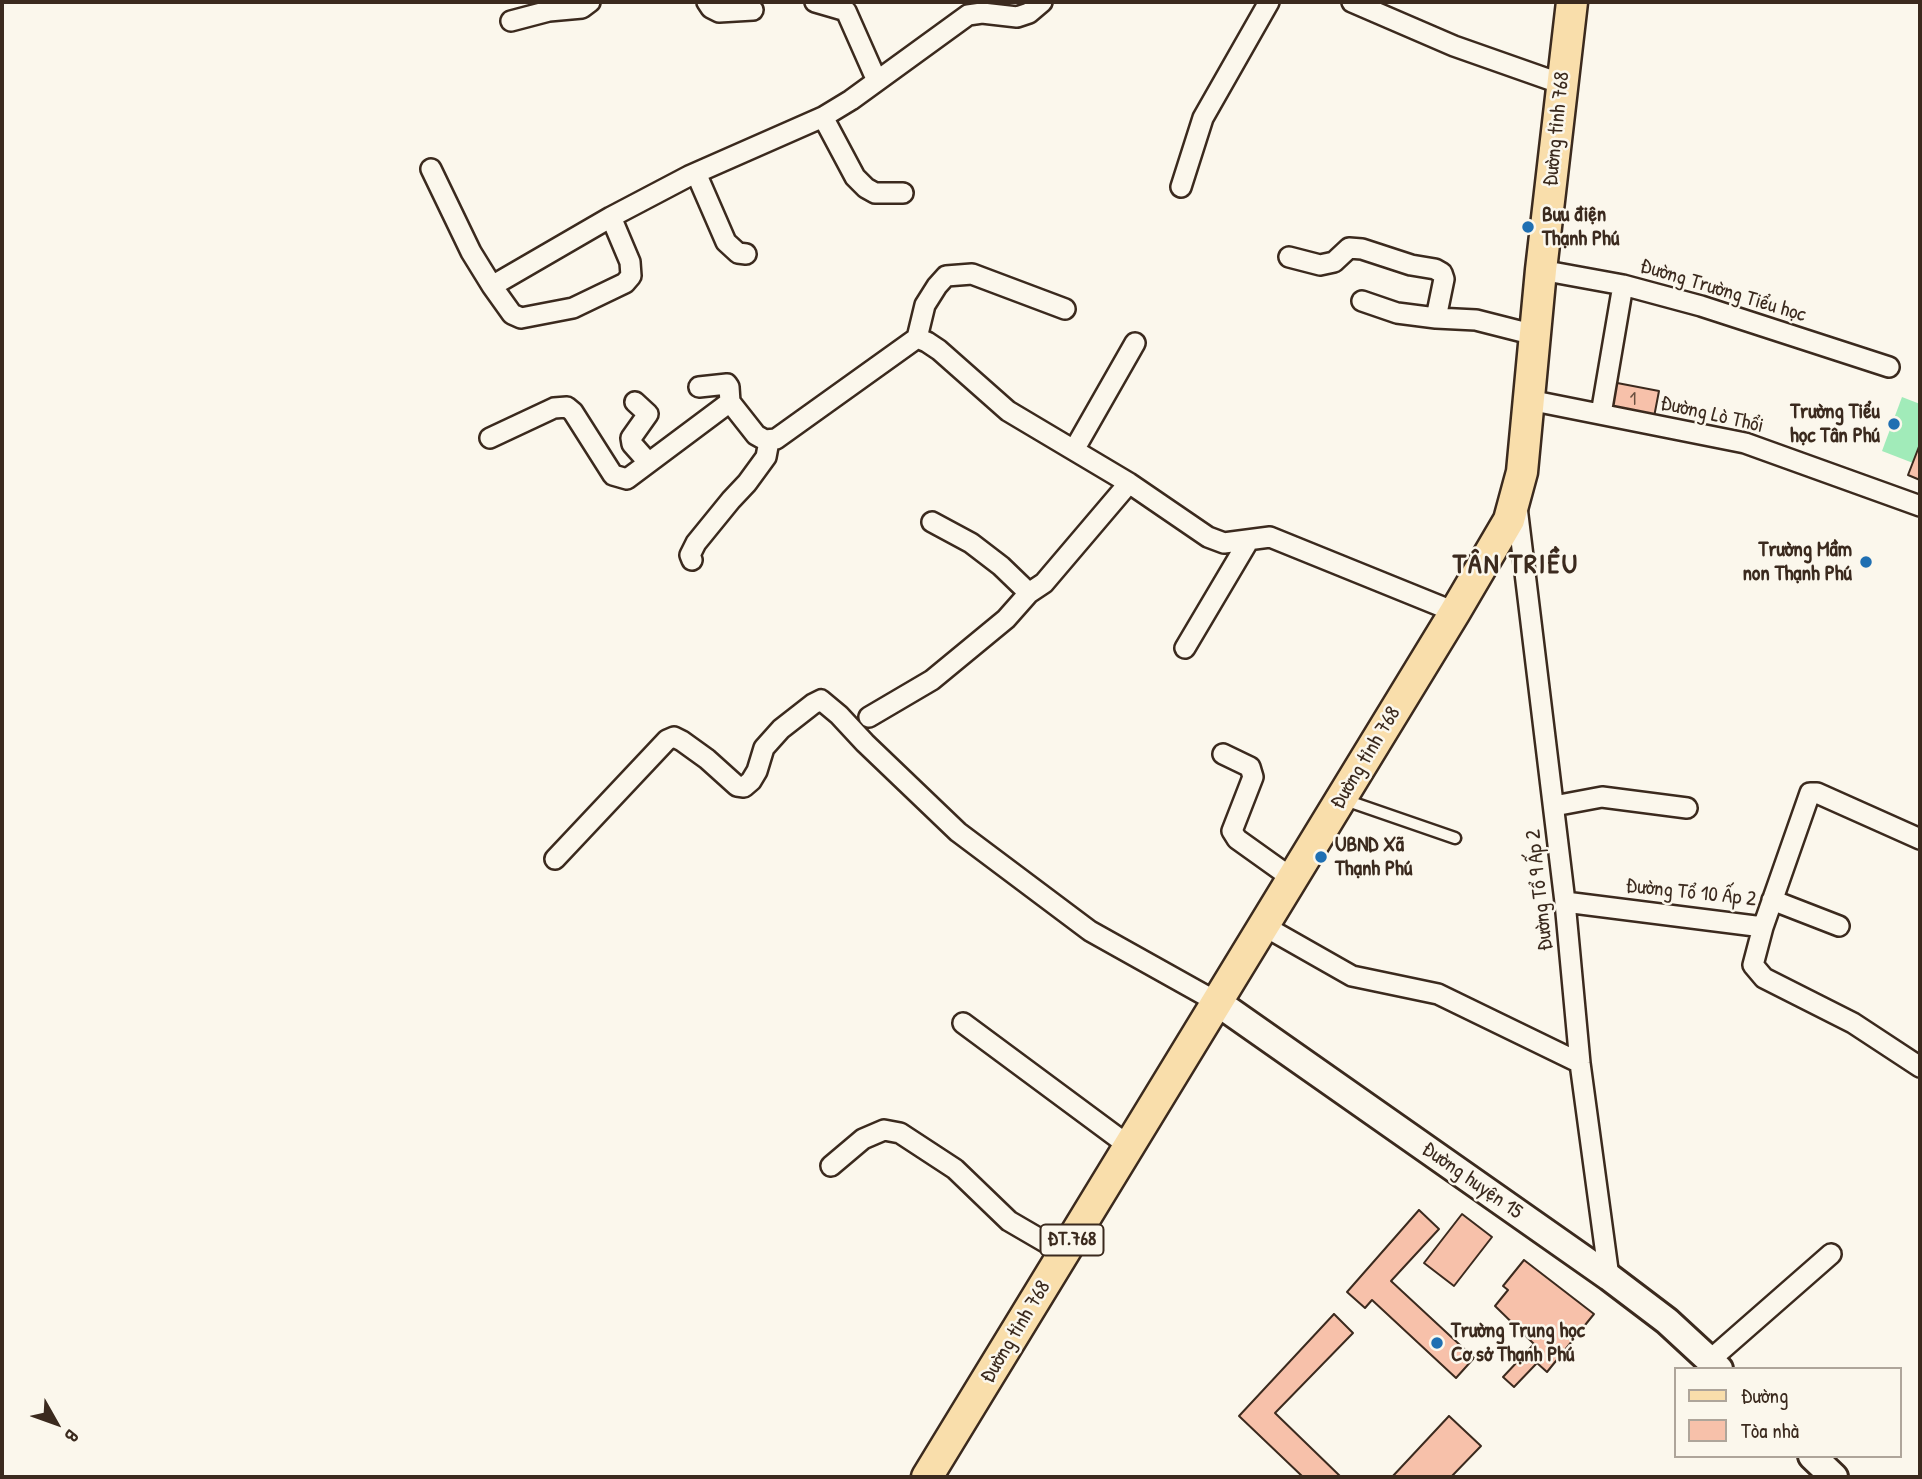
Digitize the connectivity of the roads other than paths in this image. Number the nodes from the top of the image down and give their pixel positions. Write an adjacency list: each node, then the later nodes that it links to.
1 (590, 2): 9 (street)
2 (707, 2): 8 (street)
3 (815, 2): 10 (street)
4 (1042, 2): 10 (street)
5 (1269, 2): 15 (street)
6 (1352, 2): 11 (street)
7 (1572, 2): 11 (main road, Đường tỉnh 768 / ĐT.768)
8 (753, 10)
9 (511, 20)
10 (877, 81): 12 (street)
11 (1562, 84): 20 (main road, Đường tỉnh 768 / ĐT.768)
12 (823, 117): 14 (street); 16 (street)
13 (431, 169): 22 (street)
14 (696, 173): 17 (street); 18 (street)
15 (1181, 187)
16 (903, 193)
17 (611, 217): 22 (street); 22 (street)
18 (746, 254)
19 (1289, 257): 25 (street)
20 (1541, 270): 21 (street, Đường Trường Tiểu học); 26 (main road, Đường tỉnh 768 / ĐT.768)
21 (1623, 285): 29 (street, Đường Trường Tiểu học); 34 (street)
22 (492, 286)
23 (1362, 301): 25 (street)
24 (1065, 309): 27 (street)
25 (1436, 318): 26 (street)
26 (1535, 335): 31 (main road, Đường tỉnh 768 / ĐT.768)
27 (917, 338): 36 (street); 37 (street)
28 (1135, 343): 37 (street)
29 (1889, 367)
30 (699, 387): 33 (street)
31 (1529, 400): 34 (street, Đường Lò Thổi); 40 (main road, Đường tỉnh 768 / ĐT.768)
32 (635, 402): 38 (street)
33 (730, 402): 36 (street); 38 (street)
34 (1601, 414): 41 (street, Đường Lò Thổi)
35 (490, 438): 38 (street)
36 (769, 441): 44 (street)
37 (1074, 450): 39 (street)
38 (648, 462)
39 (1129, 483): 43 (street); 45 (street)
40 (1516, 498): 46 (main road, Đường tỉnh 768 / ĐT.768); 51 (street, Đường Tổ 9 Ấp 2)
41 (1920, 506)
42 (932, 522): 45 (street)
43 (1249, 540): 46 (street); 47 (street)
44 (692, 560)
45 (1029, 593): 48 (street)
46 (1455, 612): 50 (main road, Đường tỉnh 768 / ĐT.768)
47 (1185, 648)
48 (869, 717)
49 (1223, 754): 56 (street)
50 (1341, 799): 53 (lane); 56 (main road, Đường tỉnh 768 / ĐT.768)
51 (1554, 806): 52 (street); 58 (street, Đường Tổ 9 Ấp 2)
52 (1688, 808)
53 (1455, 838)
54 (1920, 839): 57 (street, Đường Tổ 10 Ấp 2)
55 (555, 859): 62 (street)
56 (1293, 879): 59 (main road, Đường tỉnh 768 / ĐT.768)
57 (1772, 900): 60 (street); 61 (street, Đường Tổ 10 Ấp 2)
58 (1565, 902): 61 (street, Đường Tổ 10 Ấp 2); 64 (street, Đường Tổ 9 Ấp 2)
59 (1264, 926): 62 (main road, Đường tỉnh 768 / ĐT.768); 64 (street)
60 (1839, 926)
61 (1763, 927): 65 (street)
62 (1217, 1002): 66 (main road, Đường tỉnh 768 / ĐT.768); 70 (street, Đường huyện 15)
63 (963, 1023): 66 (street)
64 (1580, 1063): 70 (street, Đường Tổ 9 Ấp 2)
65 (1920, 1067)
66 (1129, 1146): 68 (main road, Đường tỉnh 768 / ĐT.768)
67 (831, 1166): 68 (street)
68 (1064, 1253): 73 (main road, Đường tỉnh 768 / ĐT.768)
69 (1831, 1254): 71 (street)
70 (1609, 1277): 71 (street, Đường huyện 15)
71 (1715, 1364)
72 (1814, 1458): 74 (street)
73 (927, 1477)
74 (1834, 1477)

